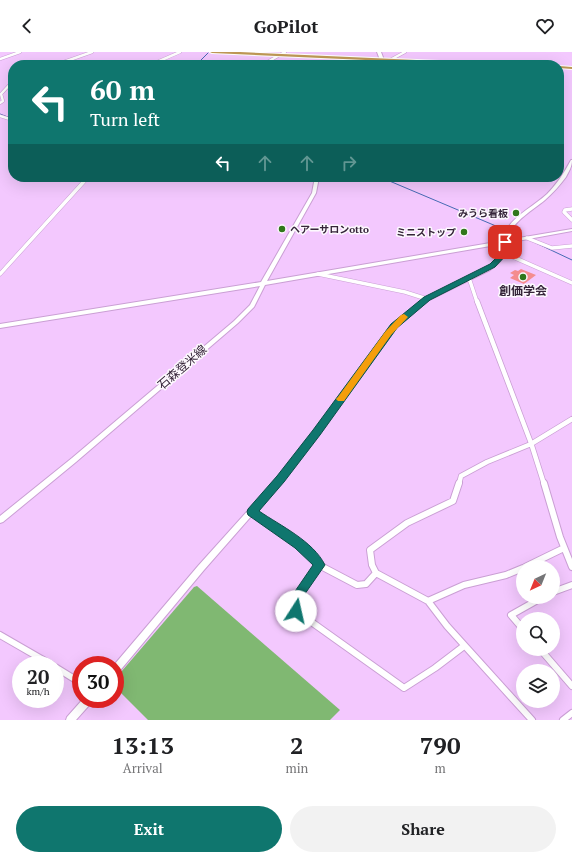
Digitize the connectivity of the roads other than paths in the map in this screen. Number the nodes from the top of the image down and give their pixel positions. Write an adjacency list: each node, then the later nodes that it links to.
1 (20, 52): 9 (street)
2 (92, 52): 10 (street)
3 (180, 52): 11 (street)
4 (212, 52): 8 (highway)
5 (285, 52): 8 (street)
6 (379, 52): 13 (street)
7 (405, 52): 14 (street)
8 (280, 55): 12 (street); 13 (highway)
9 (0, 58)
10 (69, 60)
11 (162, 60)
12 (271, 60)
13 (382, 60): 14 (highway)
14 (390, 60)
15 (8, 85): 16 (street)
16 (0, 103)
17 (572, 161): 18 (street)
18 (571, 167): 19 (street)
19 (564, 176)
20 (83, 182): 30 (street)
21 (316, 182): 34 (street, 石森登米線)
22 (559, 182): 27 (street)
23 (572, 209): 24 (street)
24 (572, 220)
25 (572, 230): 26 (street)
26 (527, 238): 27 (street); 28 (street)
27 (505, 242): 29 (street); 31 (street)
28 (572, 246)
29 (504, 253): 32 (street); 33 (street)
30 (0, 274)
31 (318, 274): 34 (street); 35 (street)
32 (469, 278): 35 (street); 38 (street)
33 (572, 283)
34 (263, 284): 36 (street); 40 (street, 石森登米線)
35 (427, 299): 39 (street)
36 (0, 326)
37 (572, 419): 38 (street)
38 (531, 444): 41 (street); 46 (street)
39 (252, 512): 43 (street); 58 (street)
40 (0, 520)
41 (564, 548): 42 (street); 44 (street)
42 (540, 560)
43 (319, 565): 46 (street); 55 (street)
44 (572, 567)
45 (516, 571): 49 (street)
46 (376, 573): 49 (street)
47 (572, 585): 48 (street)
48 (560, 589)
49 (428, 601): 55 (street)
50 (531, 604): 51 (street)
51 (516, 612)
52 (516, 612): 53 (street)
53 (516, 621)
54 (0, 635): 56 (street)
55 (464, 646): 63 (street)
56 (36, 656)
57 (546, 656): 59 (street)
58 (124, 659)
59 (572, 686)
60 (81, 708): 62 (street)
61 (572, 713): 64 (street)
62 (70, 720)
63 (532, 720)
64 (563, 720)

